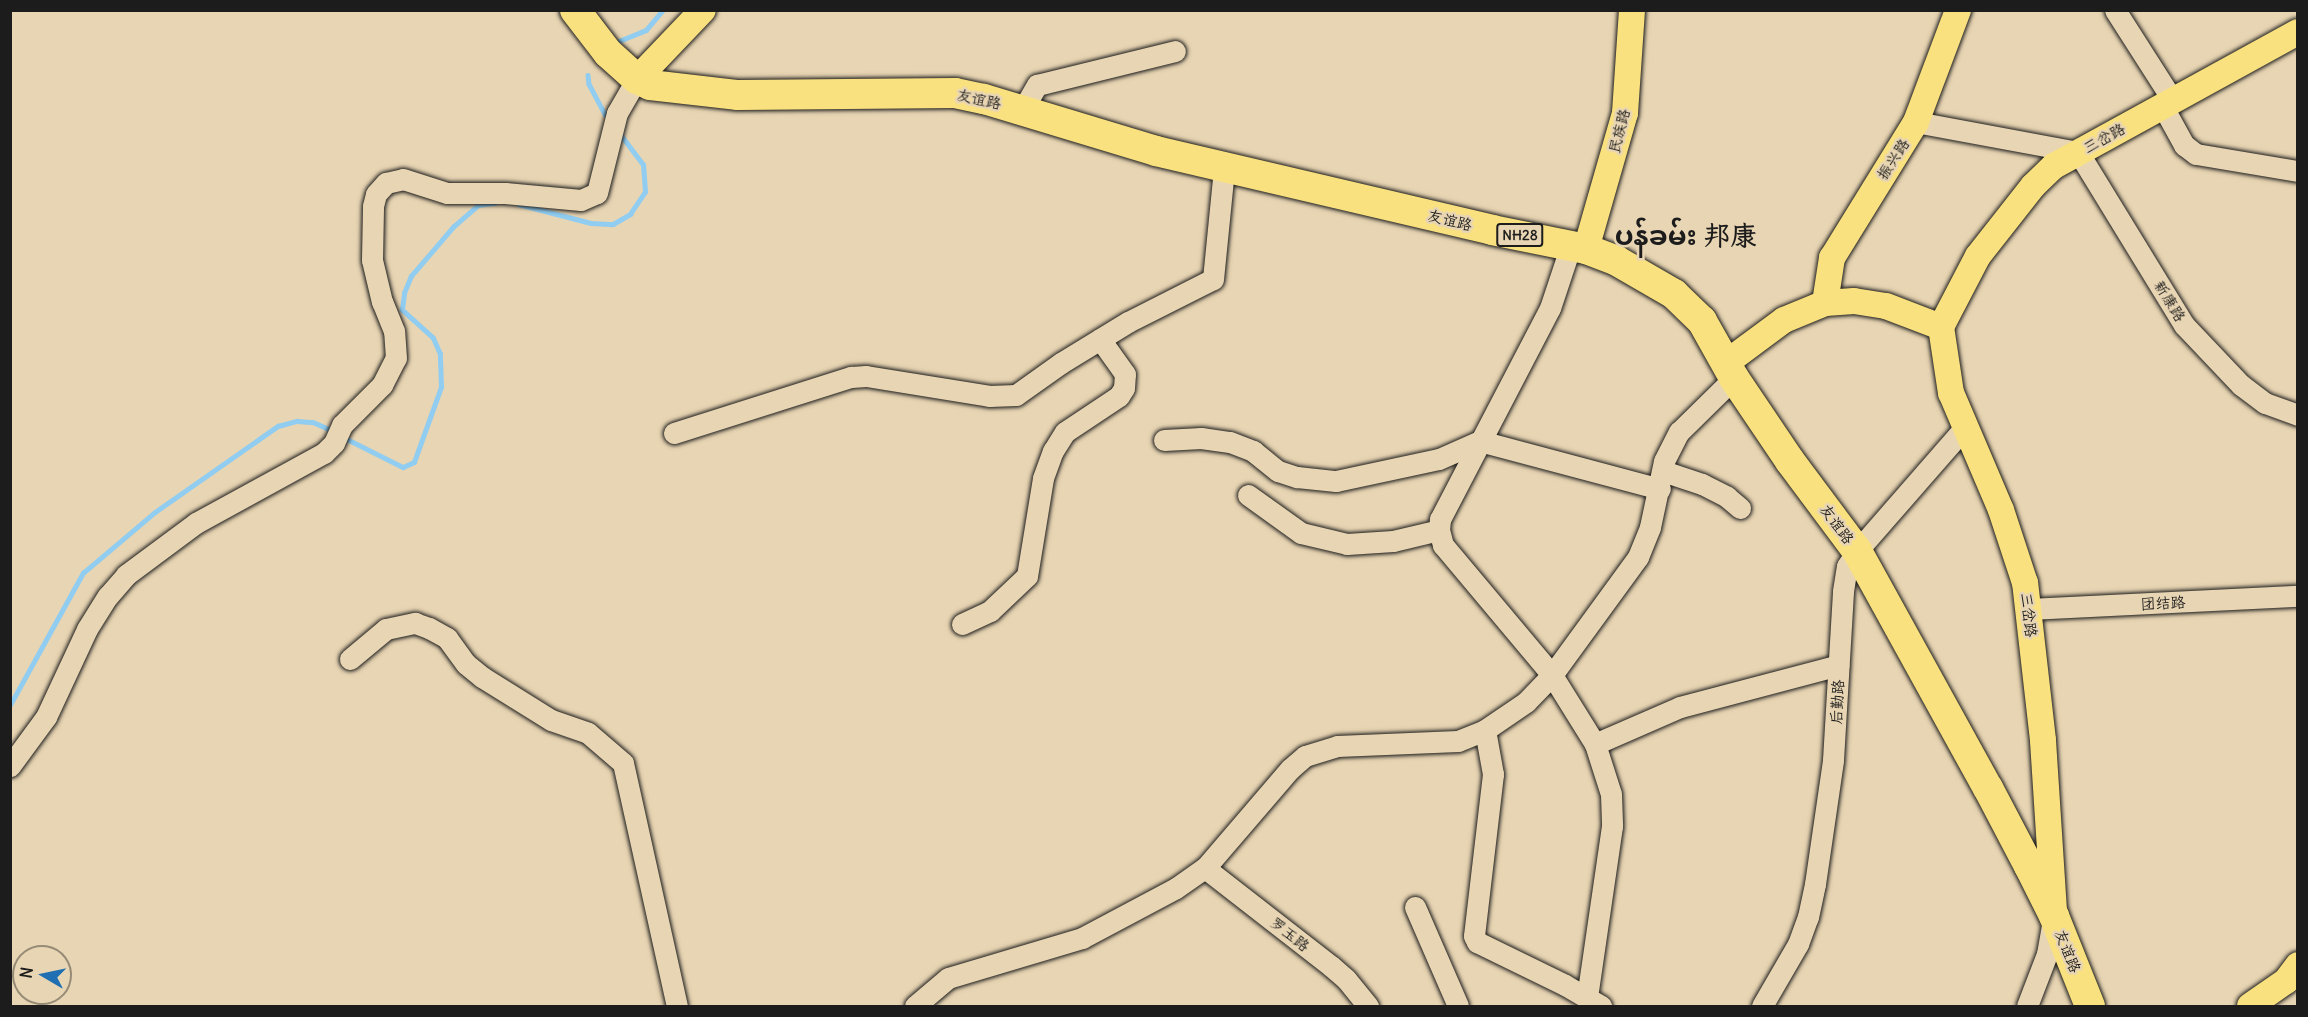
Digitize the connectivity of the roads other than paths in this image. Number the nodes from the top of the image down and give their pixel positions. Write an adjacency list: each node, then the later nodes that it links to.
1 (575, 10): 8 (highway, 友谊路 / NH28)
2 (703, 10): 8 (main road)
3 (1632, 10): 15 (main road, 民族路)
4 (1958, 10): 11 (main road, 振兴路)
5 (2115, 10): 9 (street)
6 (2298, 32): 9 (main road, 三岔路)
7 (1175, 51): 10 (street)
8 (637, 79): 10 (highway, 友谊路 / NH28); 38 (street)
9 (2167, 102): 12 (main road, 三岔路); 14 (street)
10 (1023, 109): 13 (highway, 友谊路 / NH28)
11 (1916, 122): 12 (street); 16 (main road, 振兴路)
12 (2078, 152): 17 (main road, 三岔路); 20 (street, 新康路)
13 (1224, 168): 15 (highway, 友谊路 / NH28); 18 (street)
14 (2298, 171)
15 (1579, 247): 19 (highway, 友谊路 / NH28); 24 (street)
16 (1825, 303): 17 (main road); 19 (main road)
17 (1941, 327): 21 (main road, 三岔路)
18 (1100, 339): 22 (street); 32 (street)
19 (1730, 371): 25 (street); 29 (highway, 友谊路 / NH28)
20 (2298, 415)
21 (1965, 427): 29 (street, 后勤路); 31 (main road, 三岔路)
22 (674, 434)
23 (1164, 440): 24 (street)
24 (1480, 441): 25 (street); 28 (street)
25 (1661, 480): 27 (street); 35 (street)
26 (1248, 495): 28 (street)
27 (1740, 508)
28 (1439, 530): 35 (street)
29 (1857, 551): 34 (street, 后勤路); 41 (highway, 友谊路 / NH28)
30 (2298, 596): 31 (street, 团结路)
31 (2029, 609): 41 (main road, 三岔路)
32 (962, 624)
33 (350, 659): 44 (street)
34 (1839, 665): 37 (street); 48 (street, 后勤路)
35 (1552, 675): 36 (street); 37 (street)
36 (1485, 730): 39 (street); 43 (street)
37 (1595, 744): 43 (street)
38 (10, 766)
39 (1205, 868): 45 (street); 46 (street, 罗玉路)
40 (1415, 906): 47 (street)
41 (2054, 916): 49 (street); 50 (highway, 友谊路 / NH28)
42 (2298, 965): 51 (main road)
43 (1594, 1002)
44 (677, 1006)
45 (915, 1006)
46 (1368, 1006)
47 (1458, 1006)
48 (1762, 1006)
49 (2027, 1006)
50 (2090, 1006)
51 (2250, 1006)

